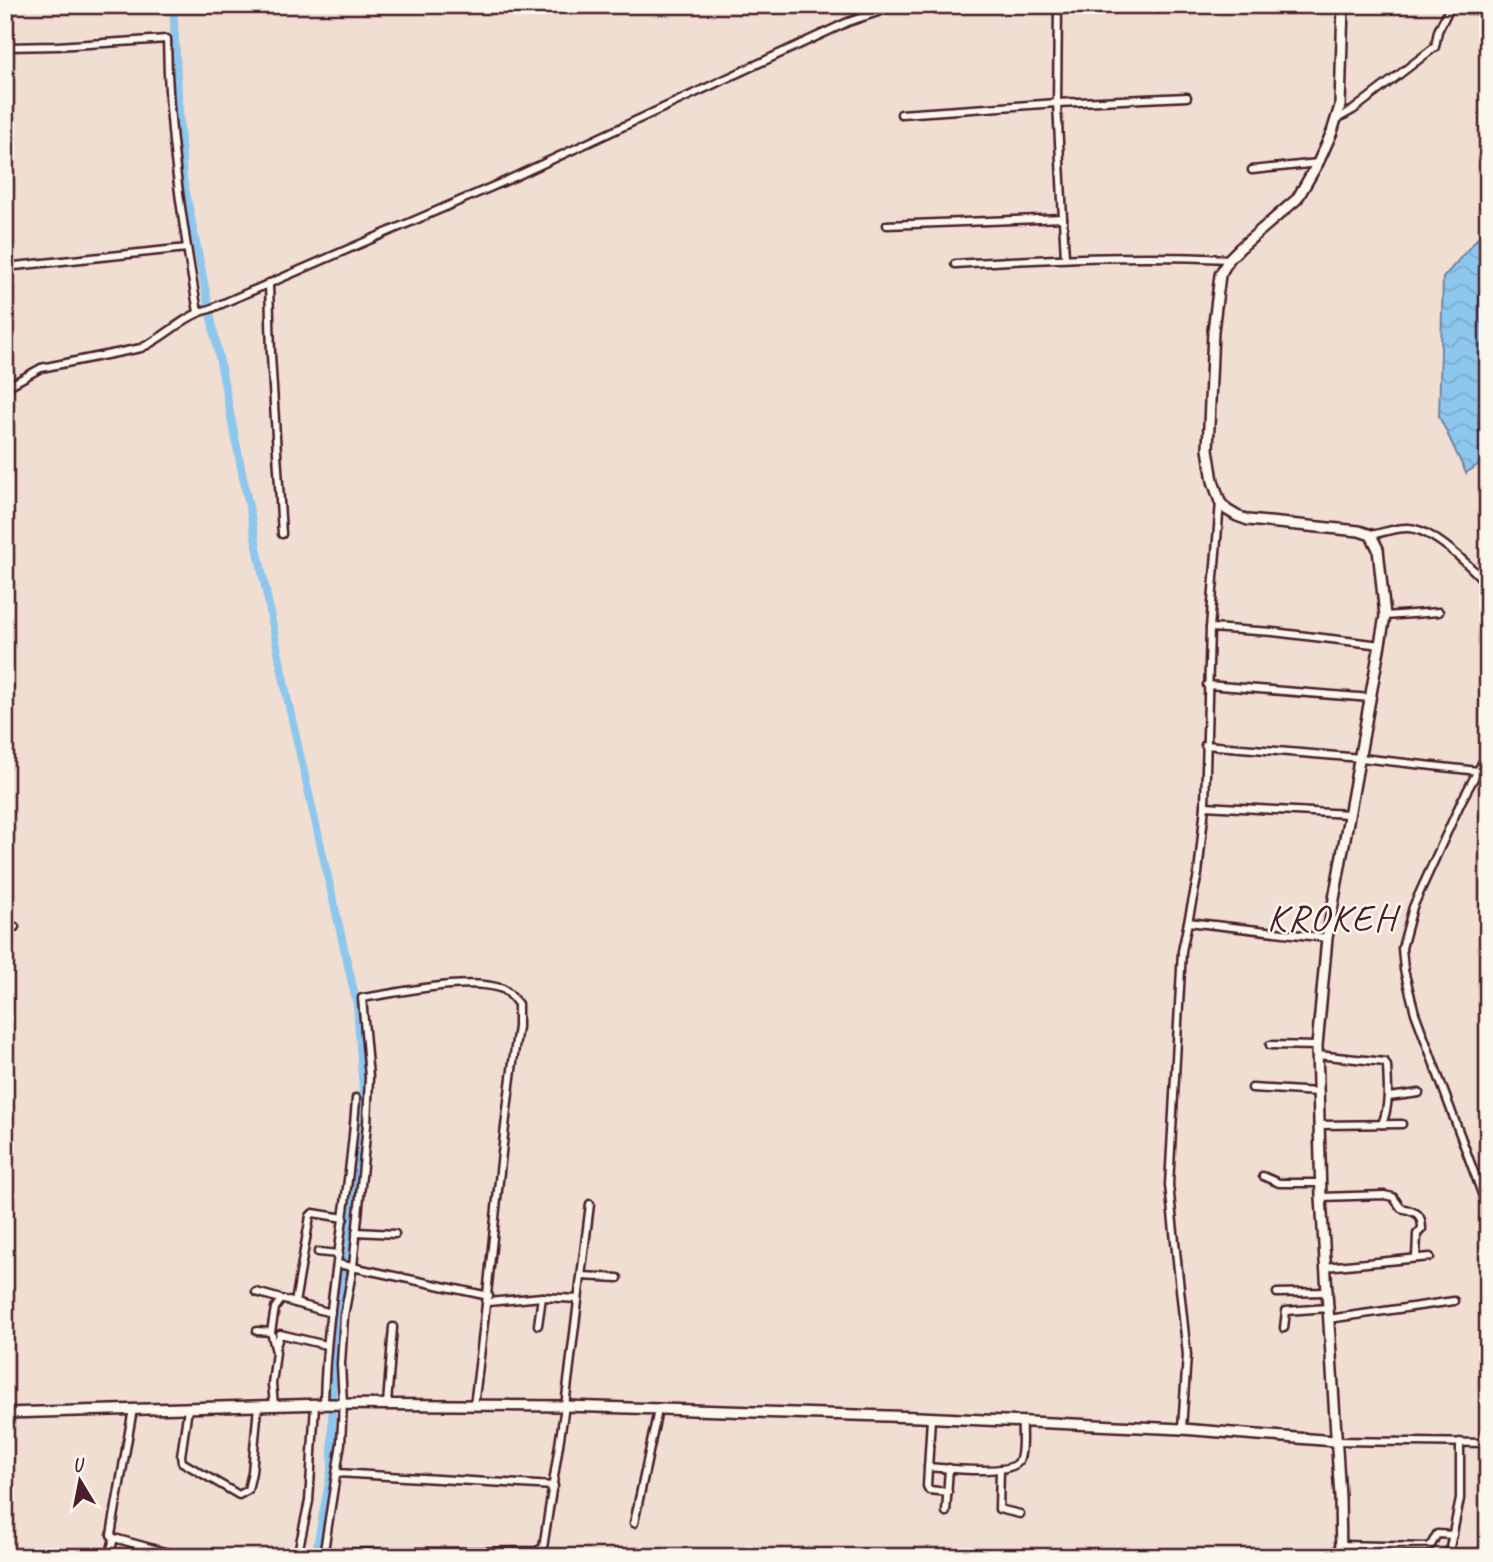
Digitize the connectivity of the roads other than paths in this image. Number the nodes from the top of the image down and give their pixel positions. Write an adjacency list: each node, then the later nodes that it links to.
1 (899, 5): 19 (street)
2 (1058, 5): 7 (street)
3 (1343, 5): 9 (street)
4 (1451, 5): 9 (street)
5 (5, 47): 14 (street)
6 (1188, 97): 7 (street)
7 (1057, 103): 8 (street); 12 (street)
8 (901, 114)
9 (1337, 119): 10 (street)
10 (1318, 163): 11 (street); 16 (street)
11 (1252, 170)
12 (1063, 218): 13 (street); 15 (street)
13 (887, 225)
14 (187, 248): 18 (street); 20 (street)
15 (1065, 258): 16 (street); 17 (street)
16 (1229, 259): 22 (street)
17 (955, 264)
18 (5, 267)
19 (269, 283): 20 (street); 23 (street)
20 (199, 312): 21 (street)
21 (5, 388)
22 (1220, 502): 24 (street); 28 (street)
23 (282, 534)
24 (1371, 535): 25 (street); 27 (street)
25 (1488, 585)
26 (1439, 612): 27 (street)
27 (1385, 616): 29 (street)
28 (1210, 628): 29 (street); 30 (street)
29 (1381, 645): 31 (street)
30 (1208, 685): 31 (street); 32 (street)
31 (1371, 698): 34 (street)
32 (1205, 745): 34 (street); 36 (street)
33 (1488, 752): 35 (street)
34 (1361, 758): 35 (street); 37 (street)
35 (1478, 771): 56 (street)
36 (1205, 806): 37 (street); 38 (street)
37 (1349, 814): 41 (street)
38 (1188, 922): 41 (street); 101 (street)
39 (5, 925): 40 (street)
40 (15, 927)
41 (1327, 938): 43 (street)
42 (1270, 1045): 43 (street)
43 (1317, 1050): 45 (street); 47 (street)
44 (1252, 1088): 45 (street)
45 (1318, 1092): 51 (street)
46 (1419, 1093): 47 (street)
47 (1389, 1097): 49 (street)
48 (356, 1098): 57 (street)
49 (1382, 1124): 50 (street); 51 (street)
50 (1402, 1124)
51 (1319, 1125): 53 (street)
52 (1263, 1176): 53 (street)
53 (1321, 1183): 54 (street)
54 (1321, 1197): 63 (street); 66 (street)
55 (590, 1204): 67 (street)
56 (1488, 1210)
57 (344, 1218): 61 (street); 77 (street)
58 (356, 1231): 59 (street); 65 (street); 73 (street)
59 (395, 1234)
60 (318, 1252): 61 (street)
61 (339, 1254): 64 (street)
62 (1430, 1257): 63 (street)
63 (1416, 1258): 66 (street)
64 (338, 1264): 65 (street); 79 (street)
65 (353, 1267): 73 (street); 89 (street)
66 (1325, 1267): 70 (street)
67 (582, 1276): 68 (street); 74 (street)
68 (618, 1278)
69 (256, 1292): 75 (street)
70 (1327, 1292): 71 (street); 78 (street)
71 (1277, 1293)
72 (542, 1297): 73 (street); 74 (street); 81 (street)
73 (488, 1299): 92 (street)
74 (578, 1299): 94 (street)
75 (282, 1300): 77 (street); 85 (street)
76 (1454, 1301): 80 (street)
77 (295, 1303): 79 (street)
78 (1328, 1308): 80 (street); 83 (street)
79 (331, 1313): 86 (street)
80 (1328, 1320): 102 (street)
81 (538, 1325)
82 (393, 1327): 91 (street)
83 (1284, 1328)
84 (257, 1331): 85 (street)
85 (271, 1332): 87 (street)
86 (326, 1345): 87 (street); 88 (street)
87 (275, 1349): 90 (street)
88 (321, 1404): 89 (street); 90 (street); 120 (street)
89 (341, 1404): 91 (street); 108 (street)
90 (274, 1405): 93 (street)
91 (387, 1405): 92 (street)
92 (474, 1405): 94 (street)
93 (258, 1406): 95 (street); 95 (street)
94 (565, 1406): 97 (street); 109 (street)
95 (188, 1408): 96 (street)
96 (133, 1409): 98 (street); 115 (street)
97 (658, 1410): 99 (street); 113 (street)
98 (5, 1413)
99 (931, 1418): 100 (street); 105 (street)
100 (1022, 1422): 101 (street); 107 (street)
101 (1182, 1429): 102 (street)
102 (1335, 1441): 103 (street); 116 (street)
103 (1460, 1442): 104 (street); 114 (street)
104 (1488, 1443)
105 (928, 1467): 106 (street); 110 (street)
106 (949, 1468): 107 (street); 110 (street)
107 (1000, 1469): 112 (street)
108 (337, 1473): 109 (street); 117 (street)
109 (554, 1486): 117 (street)
110 (948, 1492): 111 (street)
111 (946, 1512)
112 (1020, 1514)
113 (634, 1523)
114 (1453, 1535): 116 (street); 122 (street)
115 (114, 1538): 118 (street); 119 (street)
116 (1341, 1545): 121 (street)
117 (323, 1555)
118 (109, 1557)
119 (183, 1557)
120 (297, 1557)
121 (1341, 1557)
122 (1448, 1557)

